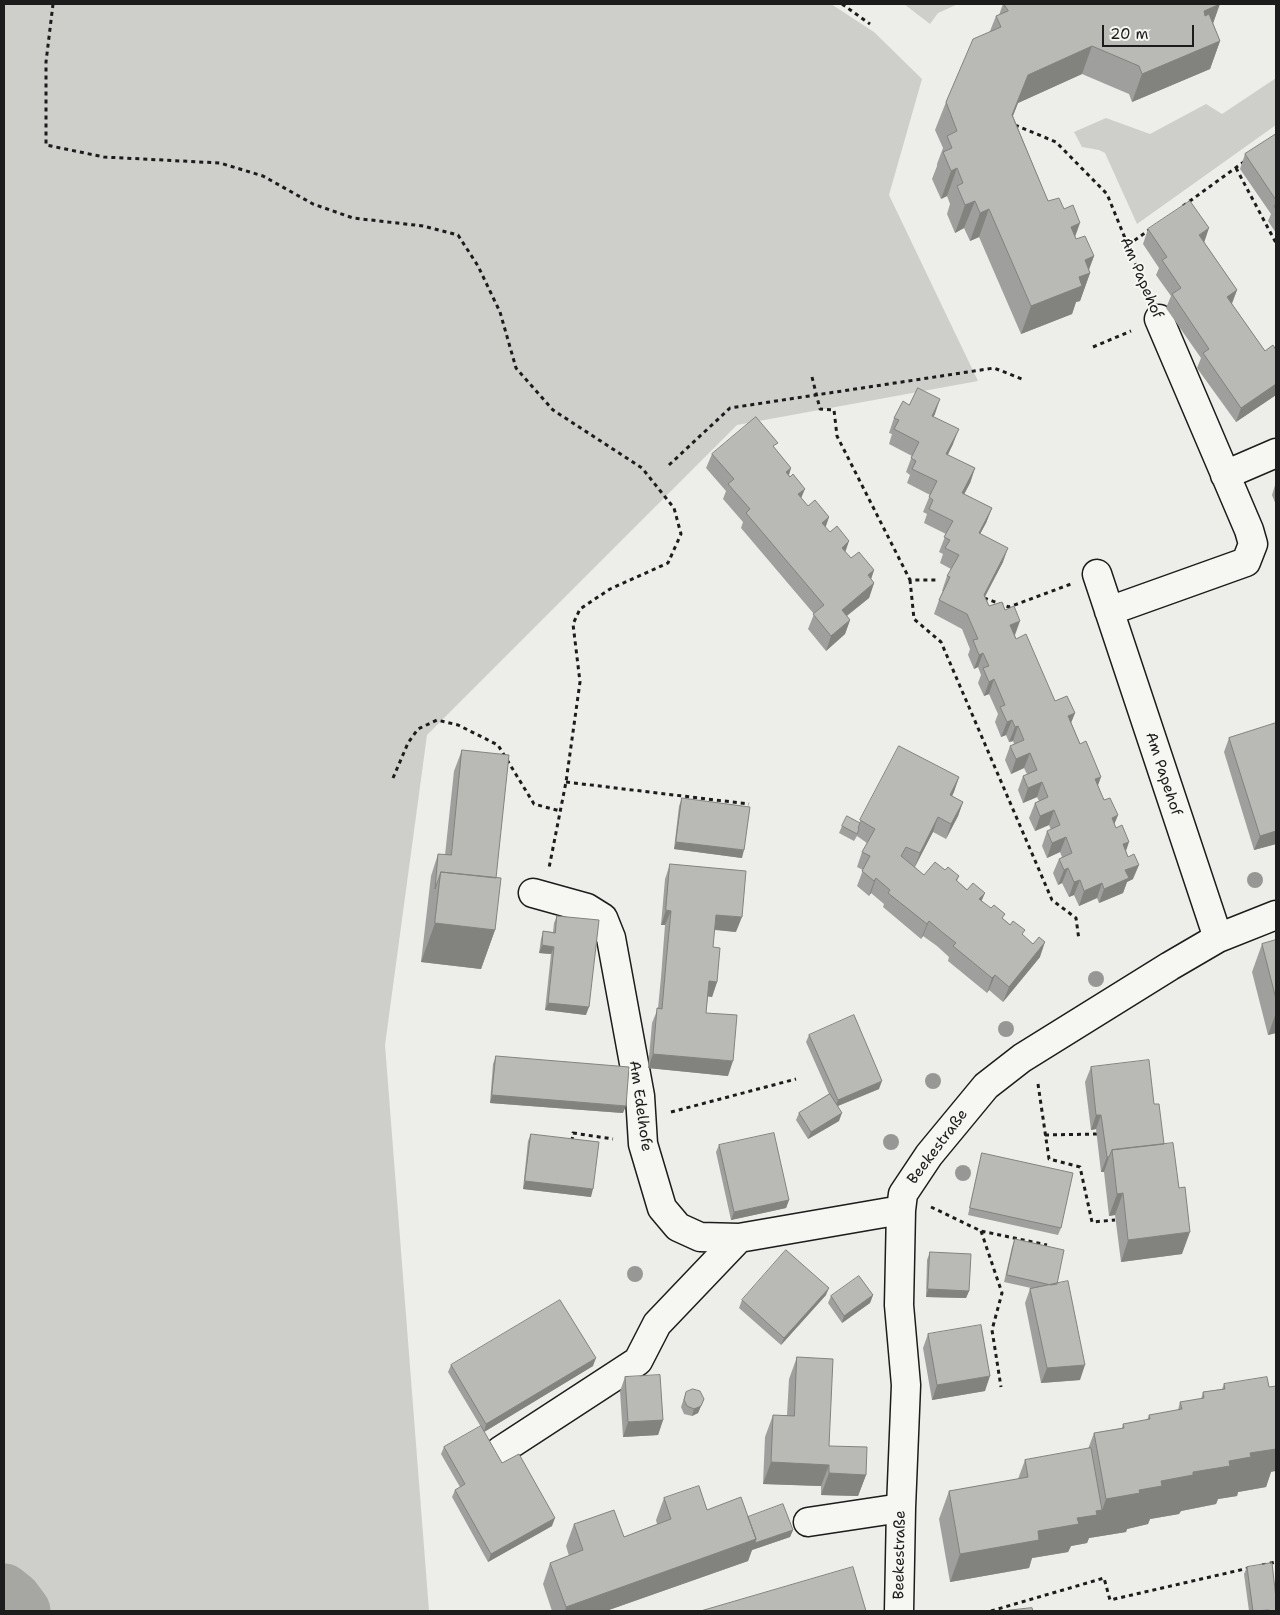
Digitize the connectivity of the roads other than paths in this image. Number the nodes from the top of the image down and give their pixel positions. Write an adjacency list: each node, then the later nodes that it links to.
1 (1159, 319): 3 (street, Am Papehof)
2 (1276, 453): 3 (street)
3 (1225, 475): 5 (street, Am Papehof)
4 (1097, 574): 5 (street, Am Papehof)
5 (1109, 610): 8 (street, Am Papehof)
6 (538, 894): 10 (street, Am Edelhofe)
7 (1276, 915): 8 (street, Beekestraße)
8 (1218, 938): 9 (street, Beekestraße)
9 (902, 1202): 10 (street, Am Edelhofe); 12 (street, Beekestraße)
10 (739, 1238): 11 (street)
11 (500, 1451)
12 (901, 1508): 13 (street); 14 (street, Beekestraße)
13 (808, 1522)
14 (899, 1611)

